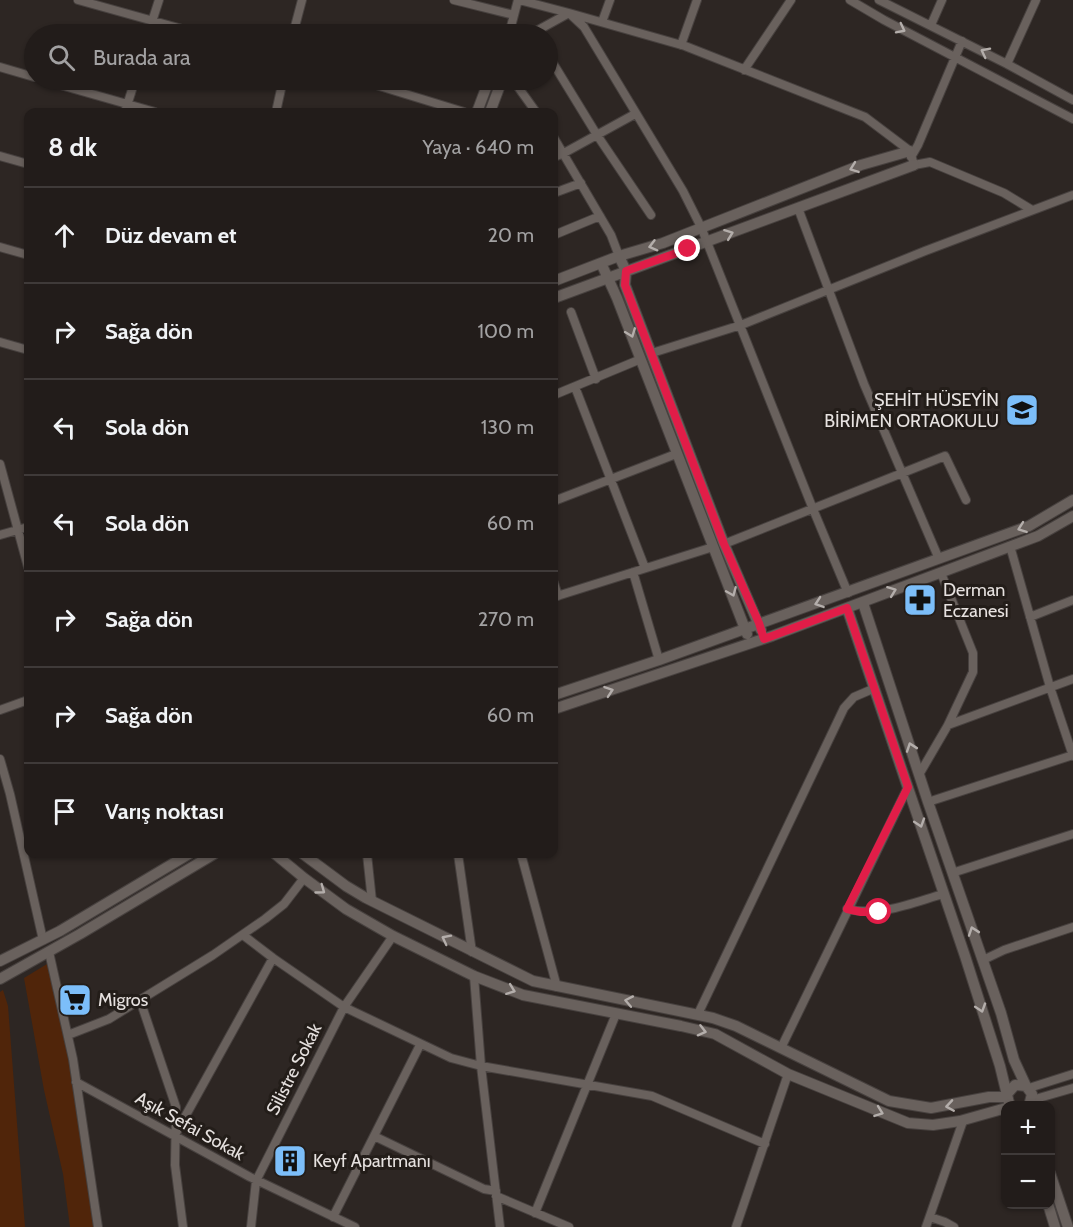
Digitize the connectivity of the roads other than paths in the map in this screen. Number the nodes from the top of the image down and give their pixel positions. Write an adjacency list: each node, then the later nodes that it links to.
1 (78, 0): 15 (street)
2 (159, 0): 15 (street)
3 (302, 0): 18 (street)
4 (454, 0): 14 (street)
5 (518, 0): 13 (street); 14 (street)
6 (610, 0): 16 (street)
7 (697, 0): 23 (street)
8 (791, 0): 27 (street)
9 (850, 0): 24 (street, one-way to 24)
10 (879, 0): 21 (street)
11 (942, 0): 21 (street)
12 (1036, 0): 25 (street)
13 (569, 13): 16 (street); 20 (street); 45 (street)
14 (514, 15): 19 (street)
15 (152, 22): 17 (street)
16 (602, 22): 23 (street)
17 (160, 24)
18 (296, 24)
19 (512, 24)
20 (550, 24)
21 (931, 25): 22 (street)
22 (962, 41): 24 (street); 25 (street, one-way to 22)
23 (681, 45): 27 (street)
24 (955, 56): 46 (street); 52 (street)
25 (1007, 64): 37 (street)
26 (0, 67): 29 (street)
27 (744, 69): 52 (street)
28 (558, 71): 47 (street)
29 (24, 74)
30 (72, 90): 38 (street)
31 (132, 90): 39 (street)
32 (281, 90): 40 (street)
33 (392, 90): 41 (street)
34 (485, 90): 42 (street)
35 (498, 90): 43 (street)
36 (520, 90): 44 (street)
37 (1073, 99)
38 (123, 108)
39 (126, 108)
40 (277, 108)
41 (451, 108)
42 (478, 108)
43 (492, 108)
44 (533, 108)
45 (635, 114): 47 (street); 61 (street)
46 (1073, 119)
47 (597, 135): 49 (street); 59 (street)
48 (558, 144): 49 (street)
49 (564, 153): 50 (street); 54 (street)
50 (558, 155)
51 (0, 156): 53 (street)
52 (911, 157): 57 (street); 58 (street); 61 (street, one-way to 61)
53 (24, 163)
54 (581, 183): 55 (street); 60 (street)
55 (558, 192)
56 (1073, 195): 58 (street)
57 (798, 208): 63 (street, one-way to 57); 71 (street)
58 (1032, 210): 71 (street)
59 (651, 215)
60 (600, 216): 62 (street); 66 (street)
61 (701, 227): 63 (street); 66 (street, one-way to 66)
62 (558, 233)
63 (707, 242): 68 (street); 74 (street)
64 (0, 247): 65 (street)
65 (24, 254)
66 (619, 256): 67 (street); 68 (street)
67 (601, 263): 69 (street); 70 (street)
68 (626, 271): 70 (street); 77 (street)
69 (558, 279)
70 (607, 279): 72 (street); 78 (street, one-way to 78)
71 (829, 289): 74 (street); 84 (street)
72 (558, 297)
73 (571, 312): 79 (street)
74 (741, 325): 77 (street); 89 (street)
75 (0, 342): 76 (street)
76 (24, 349)
77 (652, 353): 94 (street)
78 (641, 359): 79 (street); 82 (street)
79 (596, 379): 80 (street)
80 (575, 387): 81 (street); 85 (street)
81 (558, 393)
82 (676, 454): 85 (street); 94 (street)
83 (0, 464): 92 (street)
84 (903, 474): 87 (street); 89 (street); 97 (street)
85 (611, 478): 86 (street); 98 (street)
86 (558, 499)
87 (966, 500)
88 (1073, 500): 97 (street, one-way to 97)
89 (813, 509): 94 (street); 101 (street)
90 (1073, 516): 95 (street)
91 (24, 528): 92 (street)
92 (18, 530): 93 (street); 96 (street)
93 (0, 535)
94 (718, 545): 98 (street); 107 (street); 108 (street, one-way to 108)
95 (1010, 546): 100 (street); 106 (street)
96 (24, 552)
97 (939, 559): 101 (street)
98 (645, 567): 99 (street)
99 (633, 572): 102 (street); 111 (street)
100 (941, 573): 104 (street, one-way to 100); 119 (street)
101 (848, 593): 107 (street, one-way to 107)
102 (558, 595)
103 (1073, 600): 106 (street)
104 (863, 603): 105 (street); 122 (street, one-way to 104)
105 (847, 608): 109 (street); 114 (street)
106 (1030, 617): 113 (street)
107 (759, 623): 108 (street); 109 (street)
108 (746, 629): 110 (street); 111 (street)
109 (764, 639): 110 (street)
110 (750, 643): 117 (street, one-way to 110)
111 (659, 660): 115 (street)
112 (1073, 679): 113 (street)
113 (1050, 687): 119 (street); 120 (street)
114 (875, 688): 123 (street); 155 (street)
115 (558, 694)
116 (24, 701): 118 (street)
117 (558, 708)
118 (0, 710)
119 (948, 724): 122 (street)
120 (1073, 755): 124 (street)
121 (0, 759): 126 (street)
122 (920, 773): 124 (street)
123 (908, 787): 137 (street, one-way to 137); 139 (street)
124 (928, 802): 135 (street)
125 (1073, 834): 135 (street)
126 (24, 856)
127 (24, 858): 143 (street)
128 (180, 858): 143 (street)
129 (207, 858): 144 (street)
130 (280, 858): 136 (street)
131 (308, 858): 138 (street)
132 (367, 858): 138 (street)
133 (459, 858): 145 (street)
134 (522, 858): 151 (street)
135 (952, 873): 147 (street, one-way to 135)
136 (304, 878): 141 (street); 142 (street, one-way to 142)
137 (943, 894): 139 (street); 166 (street, one-way to 166)
138 (372, 901): 145 (street, one-way to 138)
139 (847, 909): 158 (street)
140 (1073, 927): 147 (street)
141 (243, 935): 146 (street); 152 (street)
142 (393, 936): 149 (street); 153 (street, Silistre Sokak)
143 (43, 940): 148 (street)
144 (49, 952): 150 (street); 156 (street)
145 (472, 952): 151 (street)
146 (273, 958): 153 (street); 171 (street)
147 (982, 960): 164 (street)
148 (0, 961)
149 (474, 976): 154 (street, one-way to 154); 159 (street)
150 (0, 979)
151 (556, 987): 155 (street, one-way to 151)
152 (140, 1000): 156 (street); 171 (street)
153 (344, 1007): 157 (street); 174 (street, Silistre Sokak)
154 (616, 1014): 160 (street, one-way to 160); 163 (street)
155 (698, 1014): 158 (street)
156 (68, 1035): 162 (street)
157 (420, 1045): 159 (street); 172 (street)
158 (781, 1048): 166 (street, one-way to 158)
159 (481, 1066): 163 (street); 176 (street)
160 (788, 1074): 170 (street, one-way to 170); 173 (street)
161 (1073, 1074): 164 (street)
162 (76, 1082): 171 (street, Aşık Sefai Sokak); 181 (street)
163 (588, 1085): 173 (street); 178 (street)
164 (1028, 1087): 166 (street); 167 (street)
165 (1073, 1088): 168 (street)
166 (1008, 1101)
167 (1031, 1101)
168 (1037, 1101)
169 (1001, 1104): 170 (street)
170 (963, 1121): 179 (street)
171 (175, 1136): 174 (street, Aşık Sefai Sokak); 182 (street)
172 (374, 1136): 176 (street); 180 (street)
173 (765, 1143): 187 (street)
174 (256, 1180): 180 (street, Aşık Sefai Sokak); 183 (street, Silistre Sokak)
175 (1055, 1188): 191 (street)
176 (496, 1193): 178 (street); 185 (street)
177 (1050, 1209): 190 (street)
178 (535, 1213): 186 (street)
179 (930, 1217): 188 (street); 189 (street)
180 (338, 1221): 184 (street, Aşık Sefai Sokak)
181 (98, 1227)
182 (183, 1227)
183 (251, 1227)
184 (355, 1227)
185 (500, 1227)
186 (569, 1227)
187 (736, 1227)
188 (926, 1227)
189 (954, 1227)
190 (1055, 1227)
191 (1068, 1227)

